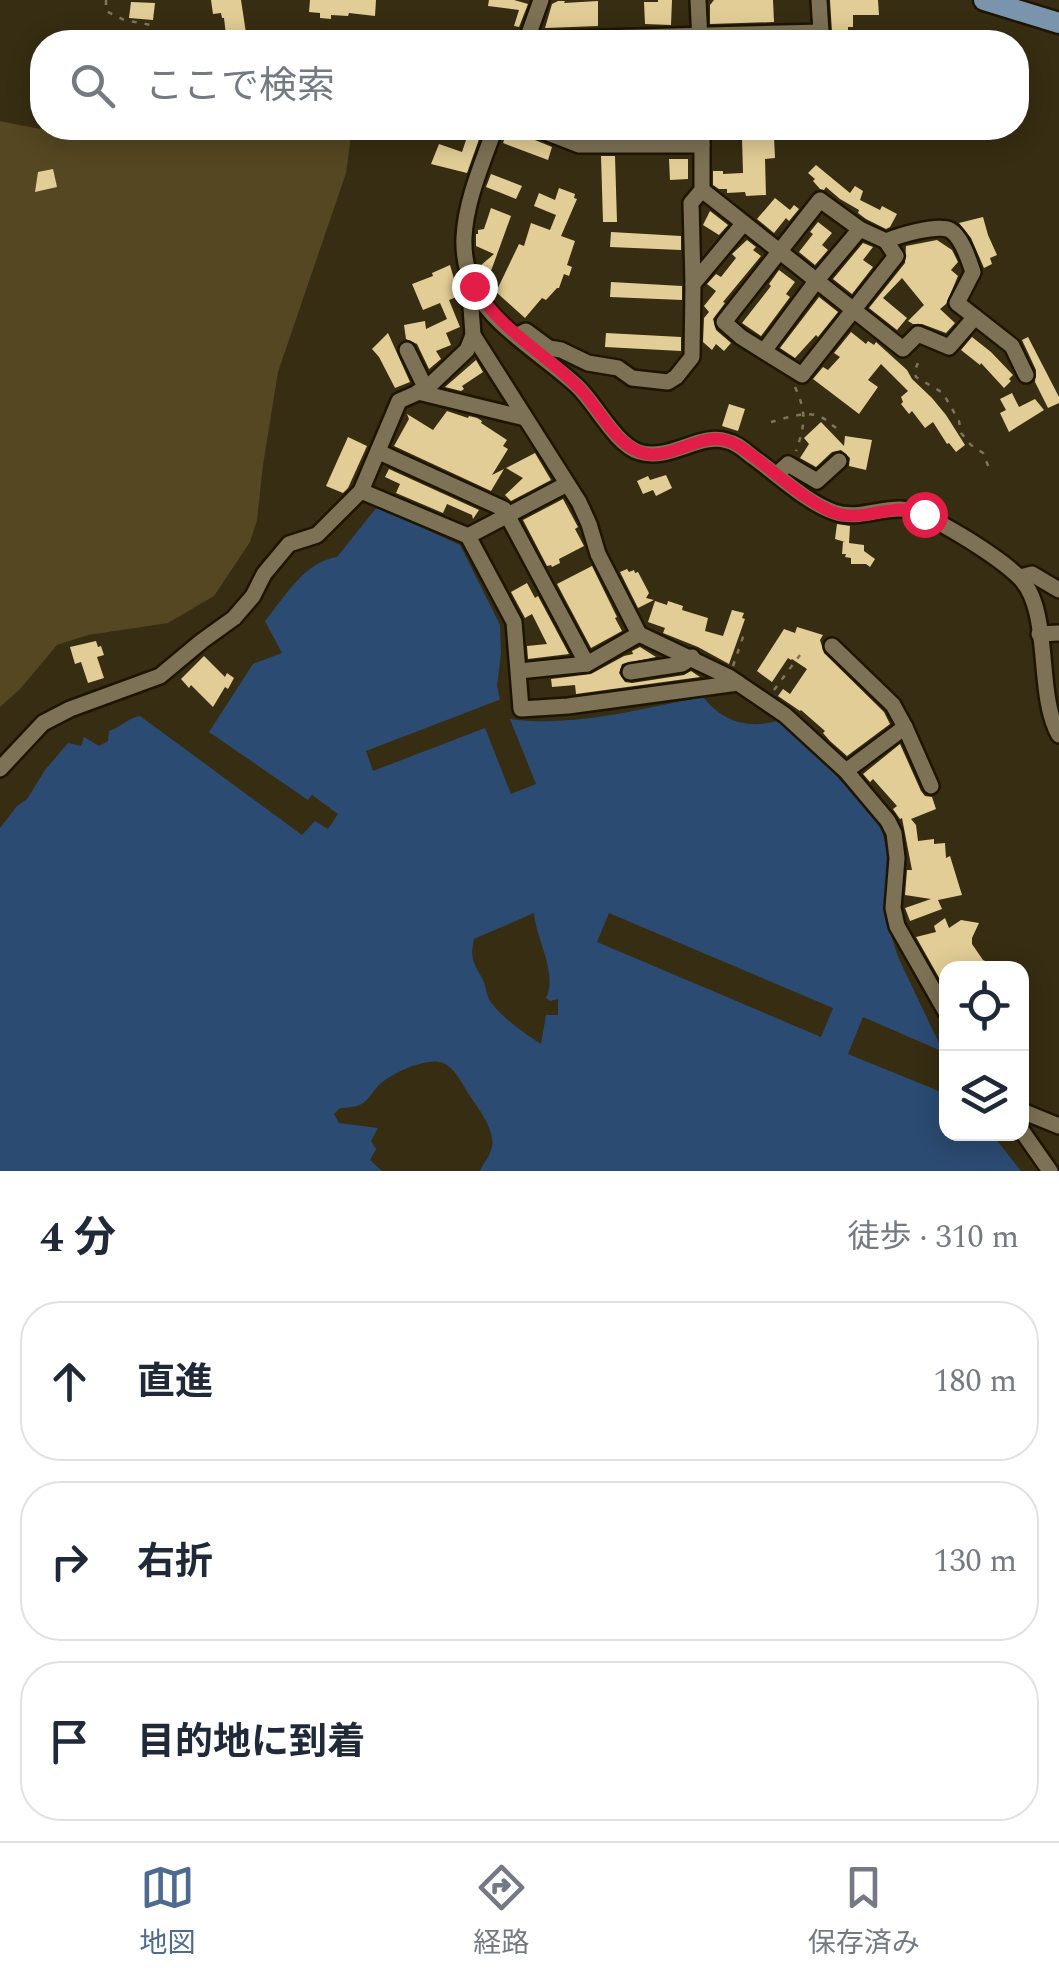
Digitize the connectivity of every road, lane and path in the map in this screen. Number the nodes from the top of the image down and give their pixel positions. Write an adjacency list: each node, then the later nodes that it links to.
1 (106, 0): 7 (path)
2 (540, 0): 8 (street)
3 (698, 0): 9 (street)
4 (819, 0): 10 (street)
5 (984, 0): 6 (main road)
6 (1059, 23)
7 (153, 30)
8 (530, 30)
9 (700, 30)
10 (821, 30)
11 (491, 140): 20 (street)
12 (566, 140): 14 (street)
13 (702, 140): 14 (street)
14 (702, 146): 15 (street)
15 (702, 190): 16 (street); 22 (street)
16 (743, 224): 19 (street); 22 (street)
17 (860, 229): 18 (street); 19 (street); 21 (street)
18 (886, 240): 23 (street); 24 (street)
19 (780, 252): 21 (street); 29 (street)
20 (468, 274): 25 (street); 26 (street)
21 (817, 280): 23 (street); 29 (street)
22 (693, 284): 26 (street)
23 (853, 310): 27 (street); 31 (street)
24 (975, 317): 27 (street); 32 (street)
25 (473, 335): 33 (street); 35 (street)
26 (517, 336): 40 (street)
27 (903, 349): 30 (street)
28 (407, 350): 33 (street)
29 (764, 351): 31 (street)
30 (918, 363): 41 (path)
31 (786, 364): 34 (path)
32 (1026, 375)
33 (422, 390): 35 (street); 38 (street)
34 (804, 416): 36 (path); 37 (path); 40 (path)
35 (525, 418): 42 (street)
36 (771, 422)
37 (842, 430)
38 (379, 452): 43 (street); 44 (street)
39 (839, 461): 40 (street)
40 (784, 470): 46 (street)
41 (991, 473)
42 (567, 484): 44 (street); 49 (street)
43 (362, 490): 45 (street); 64 (street)
44 (508, 515): 45 (street); 56 (street)
45 (468, 536): 57 (street)
46 (1020, 577): 47 (street); 51 (street)
47 (1059, 590)
48 (1059, 632): 51 (street)
49 (639, 634): 52 (street); 55 (street)
50 (744, 634): 59 (path)
51 (1039, 634): 63 (street)
52 (624, 643): 56 (street); 58 (street)
53 (832, 646): 62 (street)
54 (800, 655): 61 (path)
55 (692, 658): 58 (street); 59 (street)
56 (587, 664): 57 (street)
57 (519, 671): 60 (street)
58 (630, 672): 60 (street)
59 (733, 680): 60 (street); 61 (street)
60 (633, 697)
61 (766, 701): 65 (street)
62 (905, 727): 65 (street); 66 (street)
63 (1059, 735)
64 (0, 769)
65 (846, 771): 67 (street)
66 (931, 786)
67 (939, 1000)
68 (1029, 1114): 69 (street)
69 (1059, 1126)
70 (1029, 1141): 71 (street)
71 (1050, 1171)

